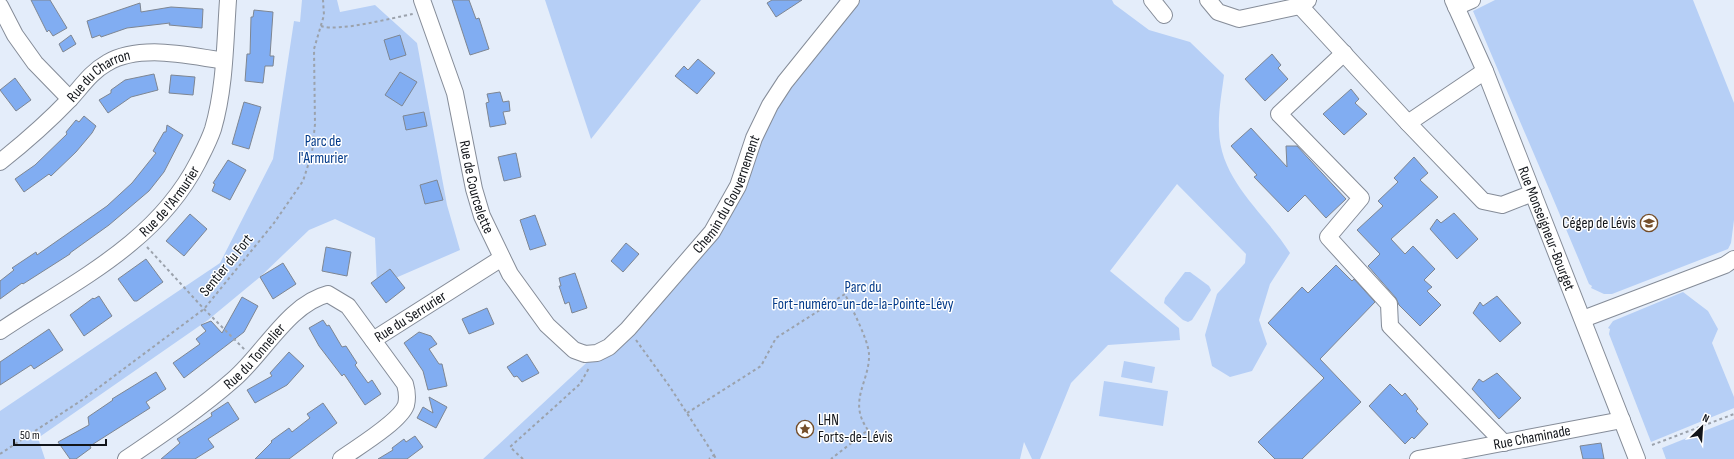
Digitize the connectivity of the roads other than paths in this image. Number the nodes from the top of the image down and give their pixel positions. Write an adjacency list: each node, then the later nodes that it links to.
1 (228, 0): 12 (street, Rue de l'Armurier)
2 (851, 0): 23 (street, Chemin du Gouvernement)
3 (1152, 0): 10 (street)
4 (1208, 0): 6 (street)
5 (1472, 0): 7 (street)
6 (1304, 3): 11 (street)
7 (1455, 4): 13 (street, Rue Monseigneur-Bourget)
8 (0, 6): 14 (street)
9 (424, 6): 18 (street, Rue de Courcelette)
10 (1164, 15)
11 (1344, 53): 15 (street); 25 (street)
12 (224, 61): 14 (street, Rue du Charron); 21 (street, Rue de l'Armurier)
13 (1485, 71): 15 (street); 17 (street, Rue Monseigneur-Bourget)
14 (70, 99): 16 (street, Rue du Charron)
15 (1408, 122): 17 (street)
16 (0, 162)
17 (1533, 193): 20 (street, Rue Monseigneur-Bourget)
18 (502, 258): 22 (street, Rue du Serrurier); 23 (street, Rue de Courcelette)
19 (1734, 259): 20 (street)
20 (1584, 319): 24 (street, Rue Monseigneur-Bourget)
21 (0, 331)
22 (373, 340): 26 (street, Rue du Tonnelier); 27 (street, Rue du Serrurier)
23 (597, 353)
24 (1622, 420): 25 (street, Rue Chaminade); 29 (street, Rue Monseigneur-Bourget)
25 (1504, 444): 28 (street, Rue Chaminade)
26 (126, 459)
27 (340, 459)
28 (1418, 459)
29 (1637, 459)

